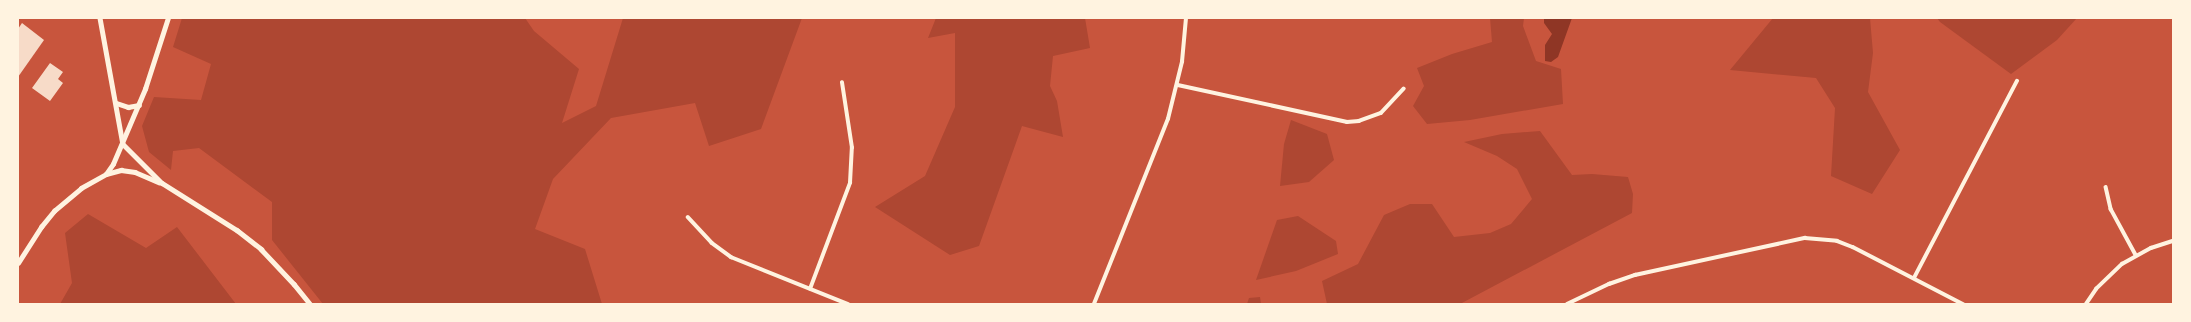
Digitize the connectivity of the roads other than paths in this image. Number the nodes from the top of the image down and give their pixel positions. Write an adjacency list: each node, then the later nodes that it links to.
1 (100, 18): 8 (street)
2 (168, 18): 9 (street)
3 (1186, 18): 6 (street)
4 (2017, 81): 18 (street)
5 (842, 83): 19 (street)
6 (1178, 85): 7 (street); 22 (street)
7 (1403, 90)
8 (116, 103): 9 (street); 10 (street)
9 (139, 105): 10 (street)
10 (123, 144): 11 (street); 12 (street)
11 (106, 174): 12 (street); 17 (street)
12 (162, 183): 20 (street)
13 (2106, 187): 16 (street)
14 (688, 217): 19 (street)
15 (2173, 241): 16 (street)
16 (2136, 255): 25 (street)
17 (18, 263)
18 (1914, 278): 23 (street); 24 (street)
19 (810, 289): 21 (street)
20 (310, 304)
21 (848, 304)
22 (1094, 304)
23 (1567, 304)
24 (1963, 304)
25 (2086, 304)

